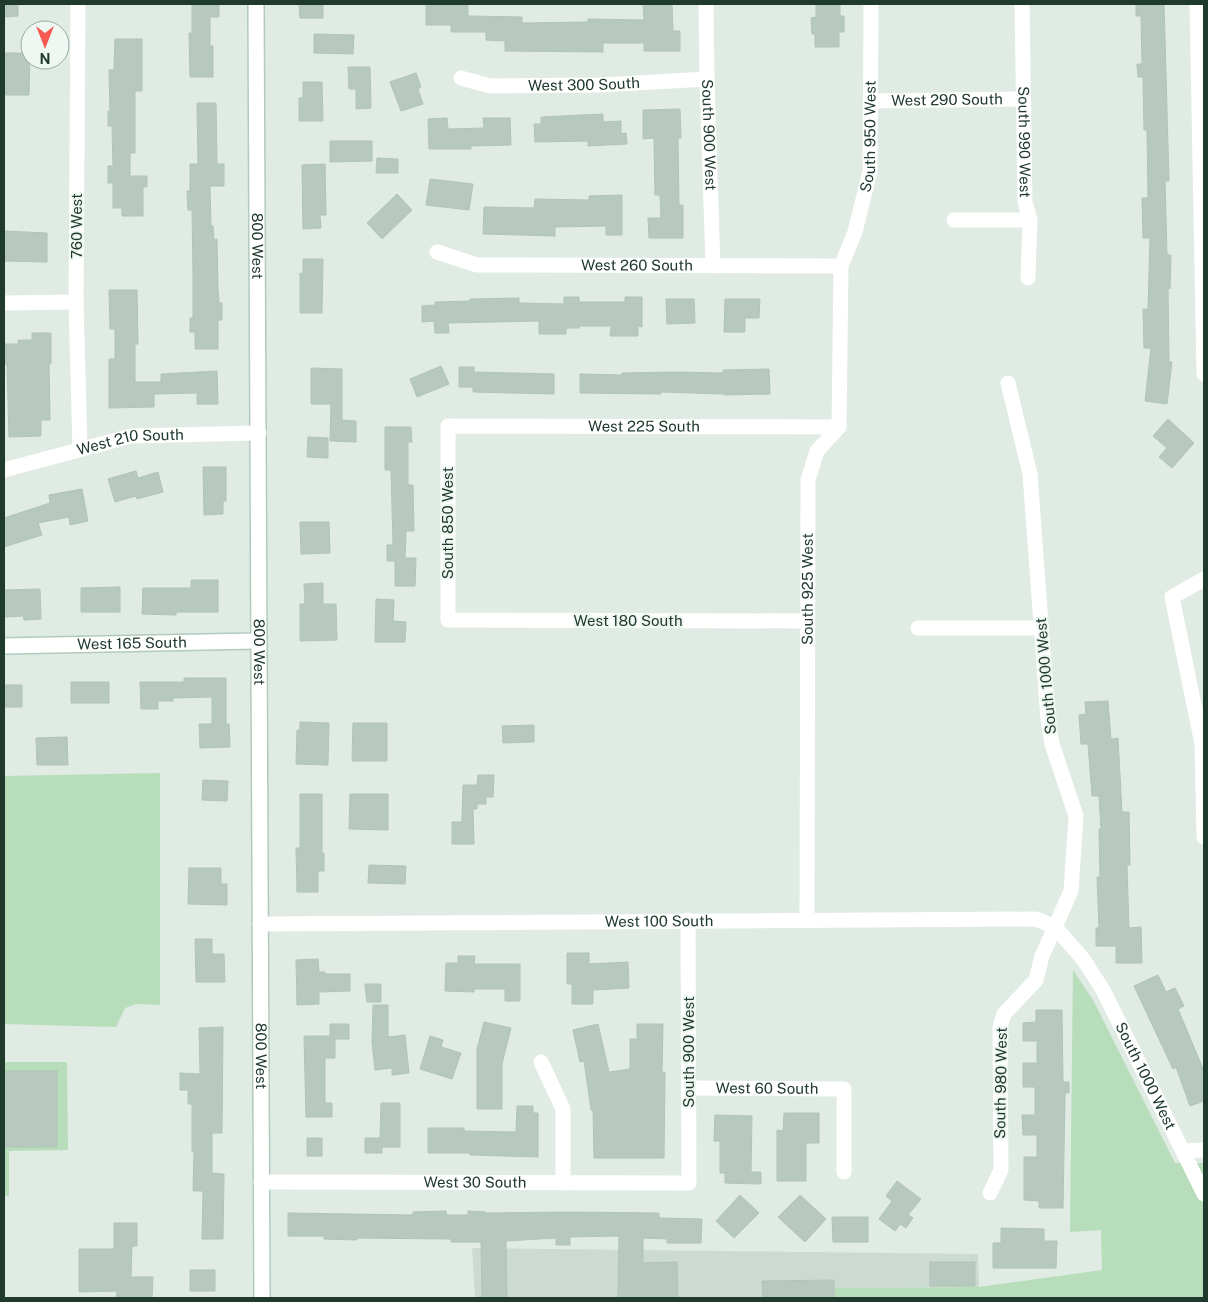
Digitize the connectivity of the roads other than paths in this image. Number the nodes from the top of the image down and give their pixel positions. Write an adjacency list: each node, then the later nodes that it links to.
1 (78, 4): 17 (street, 760 West)
2 (256, 4): 23 (street, 800 West)
3 (706, 4): 8 (street, South 900 West)
4 (871, 4): 10 (street, South 950 West)
5 (1022, 4): 9 (street, South 990 West)
6 (1197, 4): 19 (street)
7 (461, 78): 8 (street, West 300 South)
8 (707, 79): 14 (street, South 900 West)
9 (1023, 99): 10 (street, West 290 South); 12 (street, South 990 West)
10 (872, 101): 15 (street, South 950 West)
11 (954, 220): 12 (street)
12 (1030, 220): 16 (street, South 990 West)
13 (437, 252): 14 (street, West 260 South)
14 (713, 266): 15 (street, West 260 South)
15 (841, 266): 22 (street)
16 (1028, 278)
17 (76, 302): 18 (street); 24 (street, 760 West)
18 (4, 303)
19 (1204, 374)
20 (1008, 383): 30 (street, South 1000 West)
21 (448, 426): 22 (street, West 225 South); 27 (street, South 850 West)
22 (839, 427): 28 (street, South 925 West)
23 (259, 433): 24 (street, West 210 South); 31 (street, 800 West)
24 (80, 449): 25 (street, West 210 South)
25 (4, 470)
26 (1204, 579): 33 (street)
27 (448, 620): 28 (street, West 180 South)
28 (807, 621): 35 (street, South 925 West)
29 (918, 628): 30 (street)
30 (1042, 628): 37 (street, South 1000 West)
31 (259, 642): 32 (street, West 165 South); 36 (street, 800 West)
32 (4, 646)
33 (1204, 837)
34 (688, 920): 35 (street, West 100 South); 36 (street, West 100 South); 39 (street, South 900 West)
35 (807, 920): 37 (street, West 100 South)
36 (260, 924): 43 (street, 800 West)
37 (1055, 927): 41 (street, South 1000 West); 46 (street, South 980 West)
38 (541, 1062): 44 (street)
39 (689, 1088): 42 (street, West 60 South); 45 (street, South 900 West)
40 (1204, 1150): 41 (street)
41 (1184, 1151): 47 (street, South 1000 West)
42 (844, 1172)
43 (261, 1182): 44 (street, West 30 South); 48 (street, 800 West)
44 (563, 1183): 45 (street, West 30 South)
45 (689, 1183)
46 (990, 1193)
47 (1204, 1194)
48 (262, 1298)

